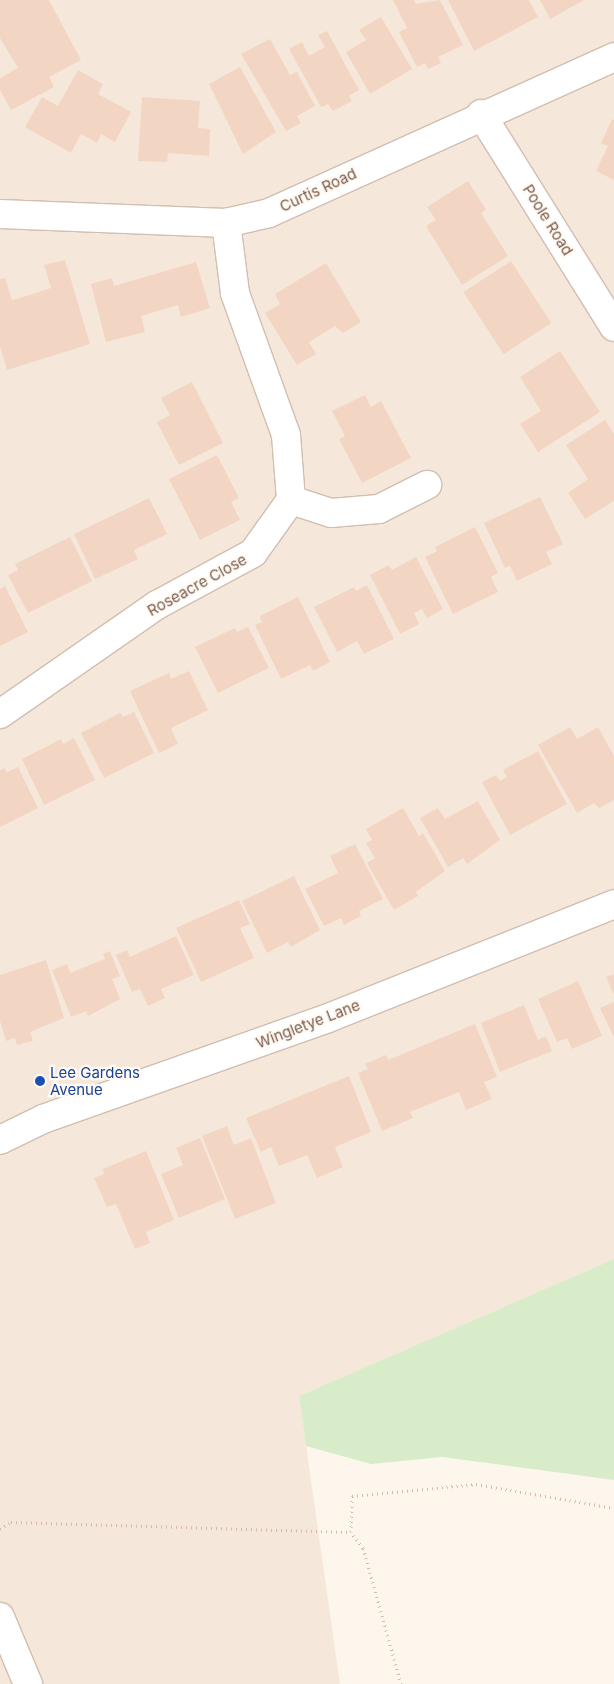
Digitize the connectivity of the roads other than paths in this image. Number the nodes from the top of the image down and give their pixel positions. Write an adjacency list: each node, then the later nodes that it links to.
1 (614, 57): 2 (street, Curtis Road)
2 (481, 114): 4 (street, Curtis Road); 5 (street, Poole Road)
3 (2, 210): 4 (street, Curtis Road)
4 (226, 223): 7 (street)
5 (614, 327)
6 (427, 485): 7 (street)
7 (291, 500): 8 (street, Roseacre Close)
8 (0, 714)
9 (614, 904): 10 (street, Wingletye Lane)
10 (0, 1140)
11 (0, 1618): 12 (street)
12 (28, 1684)

